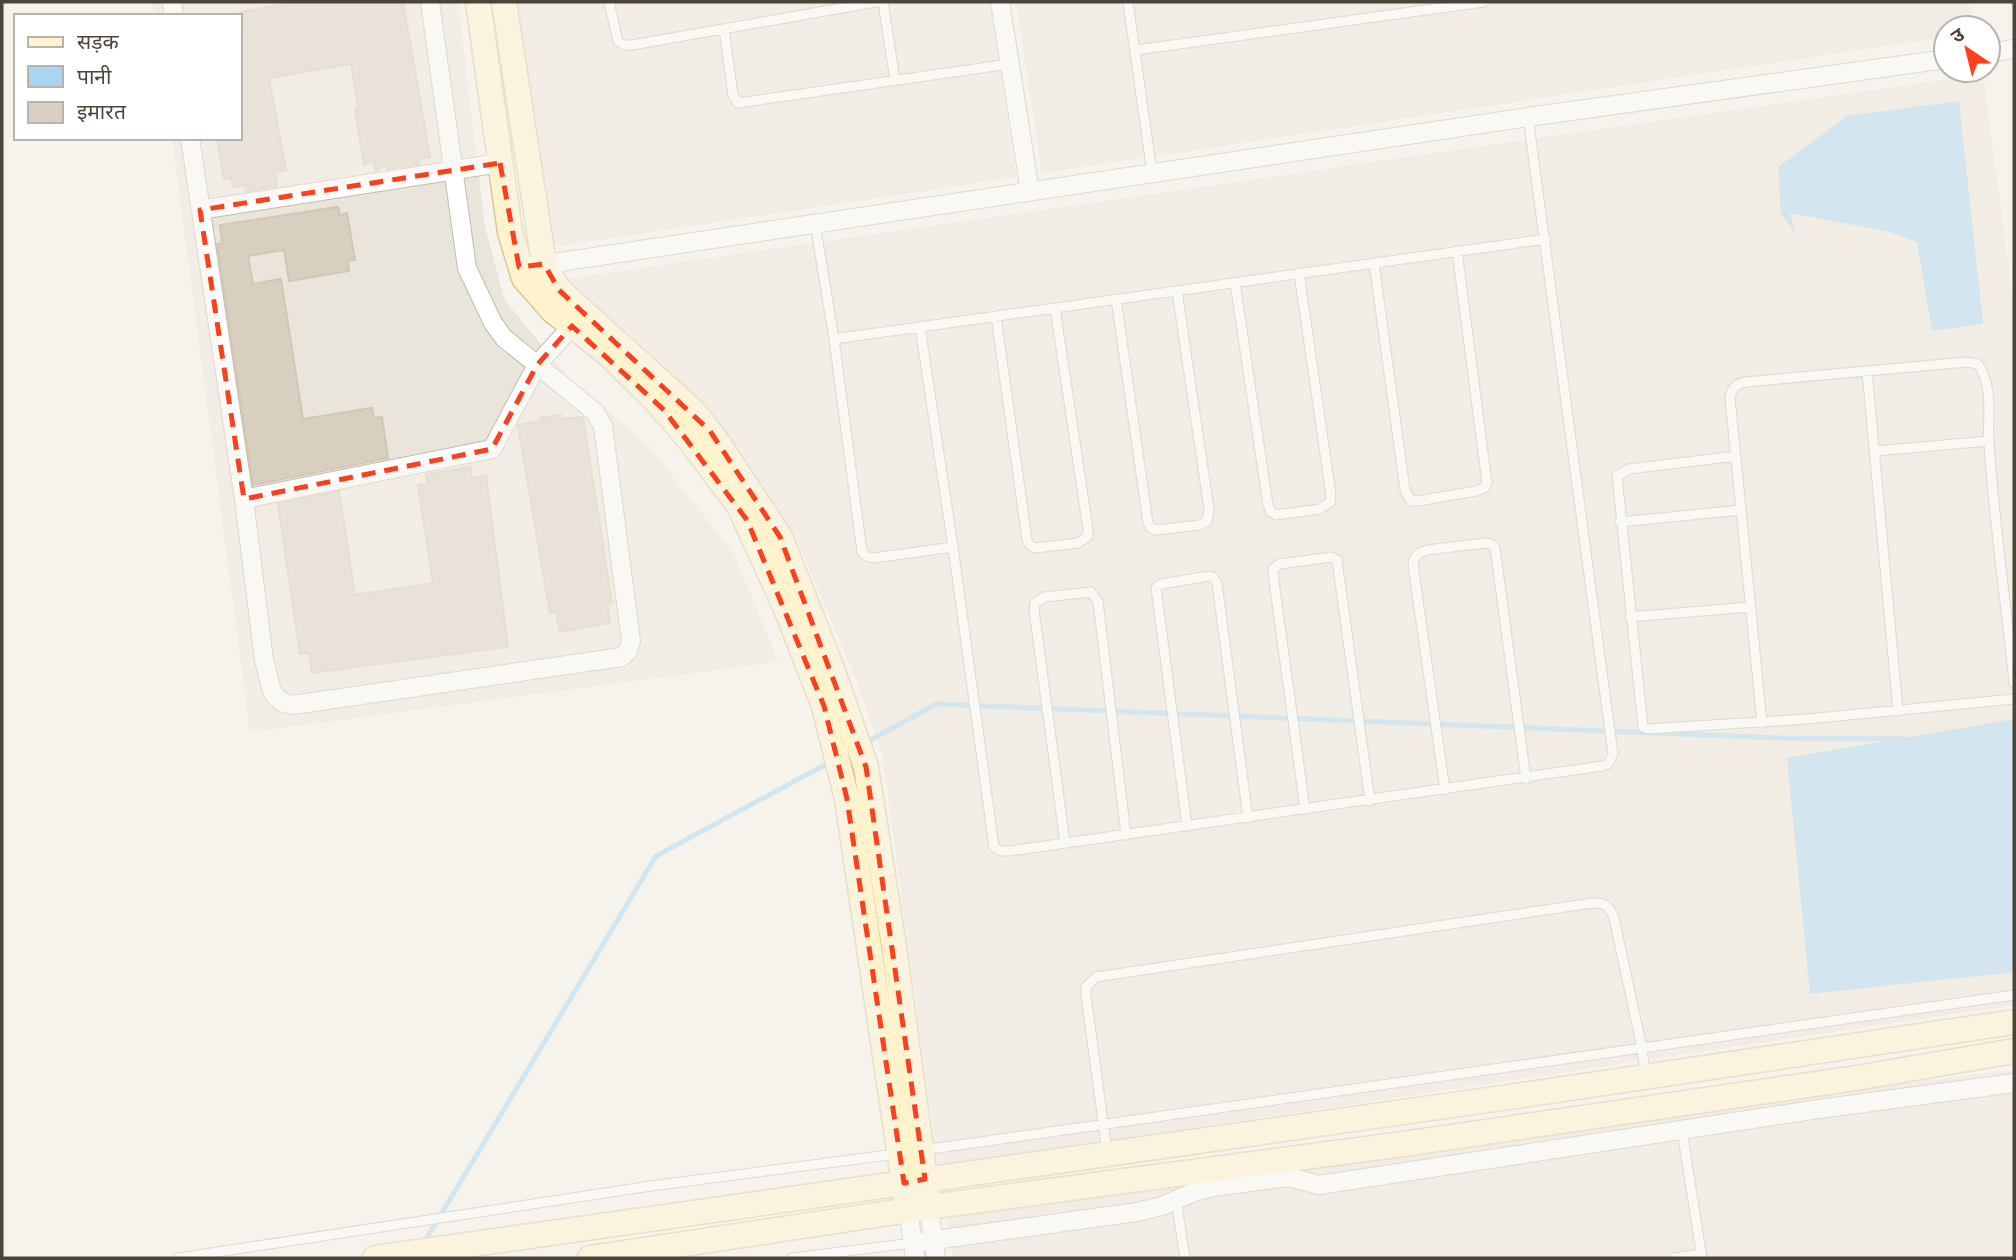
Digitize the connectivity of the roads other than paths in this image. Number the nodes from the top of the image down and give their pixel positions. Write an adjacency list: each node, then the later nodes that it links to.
1 (430, 2): 18 (street)
2 (478, 2): 17 (street)
3 (504, 2): 26 (street)
4 (609, 2): 10 (lane)
5 (876, 2): 10 (lane)
6 (883, 2): 14 (lane)
7 (1000, 2): 13 (street)
8 (1128, 2): 11 (lane)
9 (1484, 2): 11 (lane)
10 (724, 29): 14 (lane)
11 (1136, 50): 19 (lane)
12 (1932, 61): 15 (street)
13 (1009, 64): 14 (lane); 20 (street)
14 (894, 80)
15 (1528, 117): 19 (street); 23 (lane)
16 (190, 140): 21 (street)
17 (500, 163): 18 (street); 27 (street)
18 (452, 171): 21 (street); 37 (street)
19 (1152, 173): 20 (street)
20 (1030, 191): 22 (street)
21 (200, 210): 42 (street)
22 (815, 223): 26 (street); 36 (lane)
23 (1546, 239): 24 (lane); 53 (lane)
24 (1458, 251): 25 (lane); 25 (lane)
25 (1374, 263): 28 (lane)
26 (544, 264): 27 (street); 52 (street)
27 (519, 267): 34 (street)
28 (1299, 273): 29 (lane); 29 (lane)
29 (1235, 283): 30 (lane)
30 (1177, 291): 31 (lane); 31 (lane)
31 (1116, 299): 32 (lane)
32 (1055, 307): 33 (lane); 33 (lane)
33 (996, 316): 35 (lane)
34 (572, 326): 37 (street); 52 (street)
35 (920, 327): 36 (lane); 45 (lane)
36 (834, 339): 45 (lane)
37 (537, 365): 42 (street); 42 (street)
38 (1867, 371): 39 (lane); 40 (lane); 41 (lane)
39 (1989, 441): 40 (lane); 48 (lane)
40 (1875, 451): 50 (lane)
41 (1736, 456): 43 (lane); 44 (lane)
42 (244, 499)
43 (1741, 510): 44 (lane); 46 (lane)
44 (1620, 522): 47 (lane)
45 (953, 547): 60 (lane)
46 (1750, 607): 47 (lane); 51 (lane)
47 (1630, 617): 51 (lane)
48 (2014, 683)
49 (2014, 699): 50 (lane)
50 (1898, 711): 51 (lane)
51 (1762, 723)
52 (848, 752): 69 (street)
53 (1526, 779): 54 (lane); 54 (lane)
54 (1445, 790): 55 (lane)
55 (1370, 801): 56 (lane); 56 (lane)
56 (1306, 809): 57 (lane)
57 (1248, 817): 58 (lane); 58 (lane)
58 (1187, 826): 59 (lane)
59 (1126, 835): 60 (lane); 60 (lane)
60 (1065, 843)
61 (2014, 995): 63 (lane)
62 (2014, 1022): 65 (street)
63 (1642, 1048): 65 (lane); 67 (lane); 67 (lane)
64 (2014, 1051): 73 (street)
65 (1645, 1076): 70 (street)
66 (2014, 1083): 68 (street)
67 (1104, 1124): 69 (lane); 70 (lane)
68 (1682, 1131): 72 (street); 77 (lane)
69 (911, 1152): 71 (street); 78 (lane)
70 (1108, 1153): 71 (street)
71 (914, 1181): 73 (street); 79 (street)
72 (1176, 1200): 74 (street); 83 (lane)
73 (918, 1209): 74 (street); 75 (street); 76 (street)
74 (933, 1240): 75 (street); 82 (street)
75 (914, 1251): 81 (lane)
76 (658, 1253): 80 (street)
77 (1702, 1256): 84 (lane)
78 (178, 1258)
79 (375, 1258)
80 (590, 1258)
81 (792, 1258)
82 (936, 1258)
83 (1185, 1258)
84 (1674, 1258)

